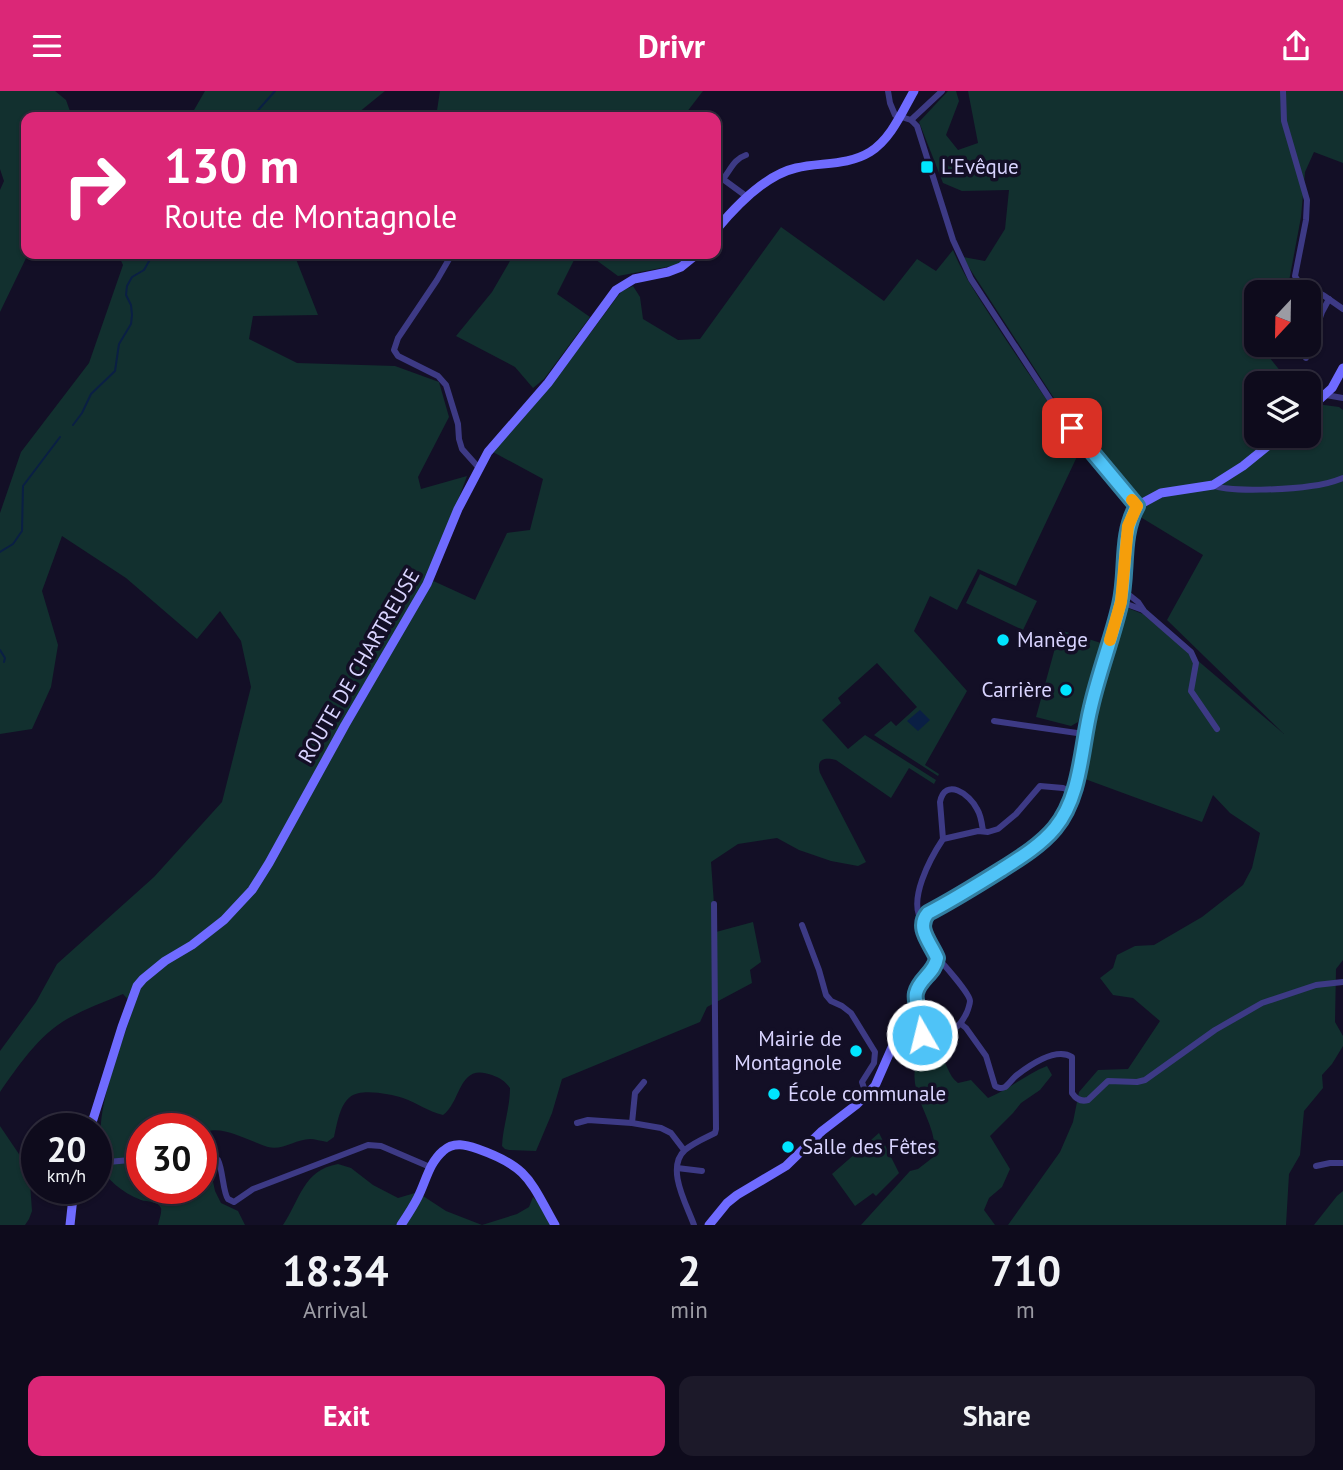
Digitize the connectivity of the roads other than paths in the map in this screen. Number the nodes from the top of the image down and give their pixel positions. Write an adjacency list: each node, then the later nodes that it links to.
1 (888, 91): 5 (street)
2 (914, 91): 5 (main road)
3 (943, 91): 6 (street)
4 (1283, 91): 13 (street)
5 (900, 116): 6 (street); 9 (main road)
6 (911, 120): 24 (street)
7 (746, 155): 8 (street)
8 (723, 179): 9 (street)
9 (746, 196): 10 (main road)
10 (721, 224)
11 (449, 259): 21 (street)
12 (691, 259): 21 (main road, ROUTE DE CHARTREUSE)
13 (1329, 299): 14 (street); 15 (street)
14 (1343, 309)
15 (1306, 358)
16 (1343, 368): 17 (main road)
17 (1326, 395): 18 (street); 19 (main road)
18 (1343, 397)
19 (1321, 399)
20 (1265, 448): 23 (main road)
21 (479, 468): 43 (main road, ROUTE DE CHARTREUSE)
22 (1343, 478): 23 (street)
23 (1213, 485): 24 (main road)
24 (1137, 506): 25 (main road)
25 (1123, 590): 26 (main road); 27 (street)
26 (1121, 602): 27 (street); 30 (main road)
27 (1144, 611): 29 (street)
28 (994, 721): 30 (street)
29 (1217, 729)
30 (1084, 734): 31 (main road)
31 (1074, 792): 32 (street); 35 (main road)
32 (983, 831): 33 (street); 33 (street)
33 (943, 839): 35 (street)
34 (714, 905): 46 (street)
35 (922, 922): 37 (main road)
36 (802, 925): 42 (street)
37 (937, 958): 39 (street); 40 (main road)
38 (1343, 982): 39 (street)
39 (961, 1024): 40 (street)
40 (918, 1032): 42 (main road)
41 (644, 1082): 45 (street)
42 (866, 1094): 58 (main road)
43 (95, 1113)
44 (578, 1123): 45 (street)
45 (632, 1123): 46 (street)
46 (684, 1150): 51 (street)
47 (217, 1160): 50 (street)
48 (1343, 1163): 49 (street)
49 (1316, 1166)
50 (430, 1167): 55 (main road); 56 (main road)
51 (677, 1168): 52 (street); 57 (street)
52 (702, 1171)
53 (73, 1204): 54 (main road)
54 (71, 1225)
55 (401, 1225)
56 (555, 1225)
57 (694, 1225)
58 (712, 1225)

